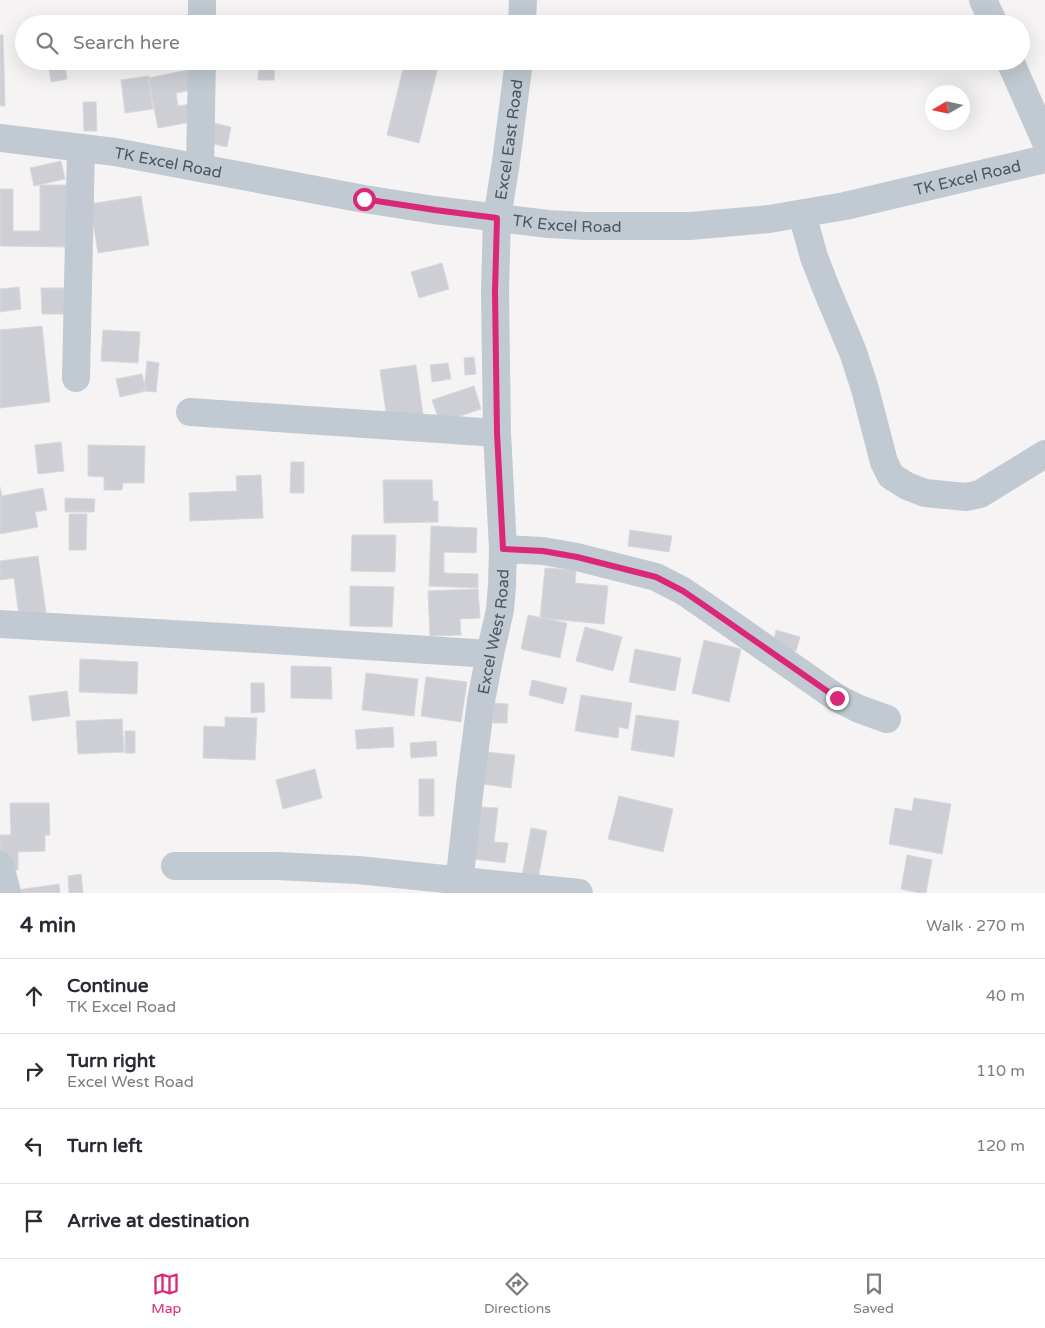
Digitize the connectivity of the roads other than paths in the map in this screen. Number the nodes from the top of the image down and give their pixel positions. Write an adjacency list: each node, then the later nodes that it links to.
1 (202, 0): 4 (street)
2 (523, 0): 5 (street)
3 (983, 0): 6 (street)
4 (202, 15)
5 (522, 15)
6 (990, 15)
7 (202, 70): 14 (street)
8 (518, 70): 16 (street, Excel East Road)
9 (1014, 70): 11 (street)
10 (0, 138): 12 (street, TK Excel Road)
11 (1045, 140)
12 (81, 148): 14 (street, TK Excel Road); 17 (street)
13 (1045, 159): 15 (street, TK Excel Road)
14 (200, 168): 16 (street, TK Excel Road)
15 (802, 214): 16 (street, TK Excel Road); 20 (street)
16 (497, 218): 19 (street, Excel West Road)
17 (76, 378)
18 (190, 412): 19 (street)
19 (497, 433): 21 (street, Excel West Road)
20 (1045, 454)
21 (503, 549): 23 (street, Excel West Road); 24 (street)
22 (0, 624): 23 (street)
23 (490, 654): 27 (street, Excel West Road)
24 (887, 719)
25 (0, 866): 28 (street)
26 (175, 866): 27 (street)
27 (459, 887): 29 (street)
28 (7, 893)
29 (579, 893)

